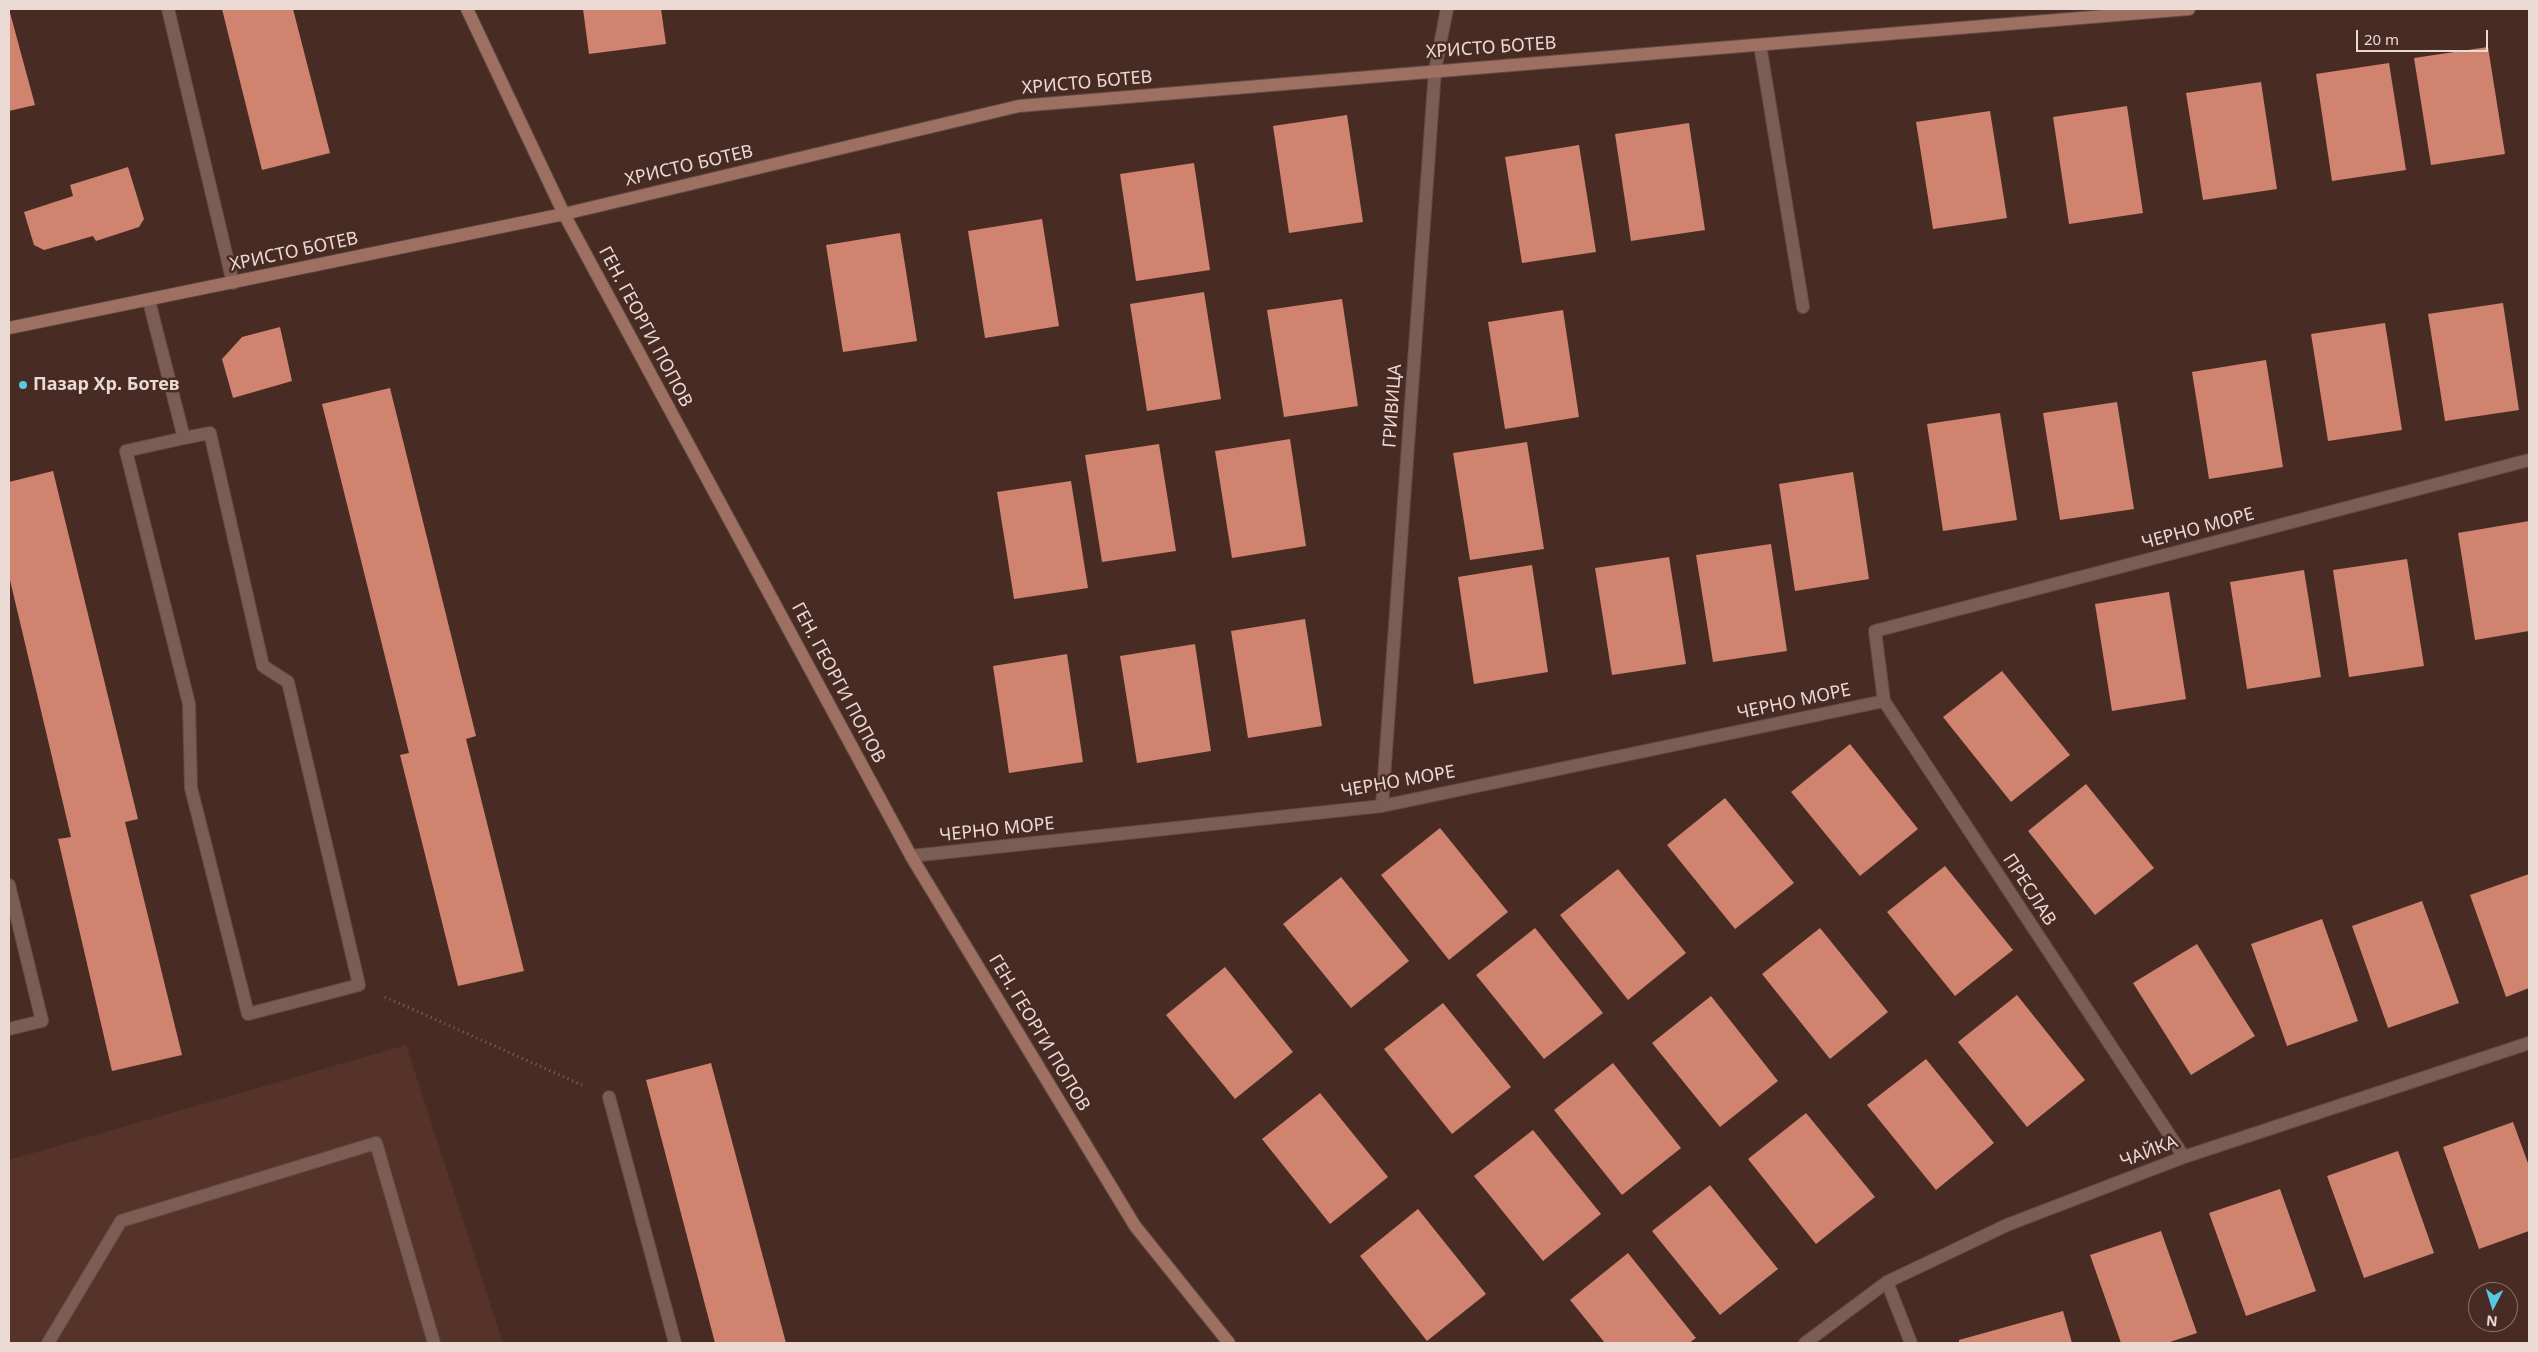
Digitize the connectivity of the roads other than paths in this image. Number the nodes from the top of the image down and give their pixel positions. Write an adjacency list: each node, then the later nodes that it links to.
1 (168, 9): 8 (street)
2 (467, 9): 7 (street, ГЕН. ГЕОРГИ ПОПОВ)
3 (1447, 9): 6 (street, ГРИВИЦА)
4 (2189, 9): 5 (street, ХРИСТО БОТЕВ)
5 (1760, 45): 6 (street, ХРИСТО БОТЕВ); 10 (street)
6 (1435, 70): 7 (street, ХРИСТО БОТЕВ); 16 (street, ГРИВИЦА)
7 (564, 214): 8 (street, ХРИСТО БОТЕВ); 17 (street, ГЕН. ГЕОРГИ ПОПОВ)
8 (233, 283): 9 (street, ХРИСТО БОТЕВ)
9 (149, 300): 11 (street, ХРИСТО БОТЕВ); 12 (street)
10 (1803, 306)
11 (9, 328)
12 (184, 438): 12 (street)
13 (2529, 460): 14 (street, ЧЕРНО МОРЕ)
14 (1875, 631): 15 (street, ПРЕСЛАВ)
15 (1884, 701): 16 (street, ЧЕРНО МОРЕ); 22 (street, ПРЕСЛАВ)
16 (1382, 806): 17 (street, ЧЕРНО МОРЕ)
17 (911, 856): 27 (street, ГЕН. ГЕОРГИ ПОПОВ)
18 (9, 885): 19 (street)
19 (9, 1029)
20 (2529, 1043): 22 (street, ЧАЙКА)
21 (609, 1097): 26 (street)
22 (2184, 1157): 23 (street, ЧАЙКА)
23 (1887, 1282): 28 (street, ЧАЙКА); 29 (street)
24 (48, 1343): 25 (street)
25 (434, 1343)
26 (675, 1343)
27 (1229, 1343)
28 (1805, 1343)
29 (1911, 1343)

